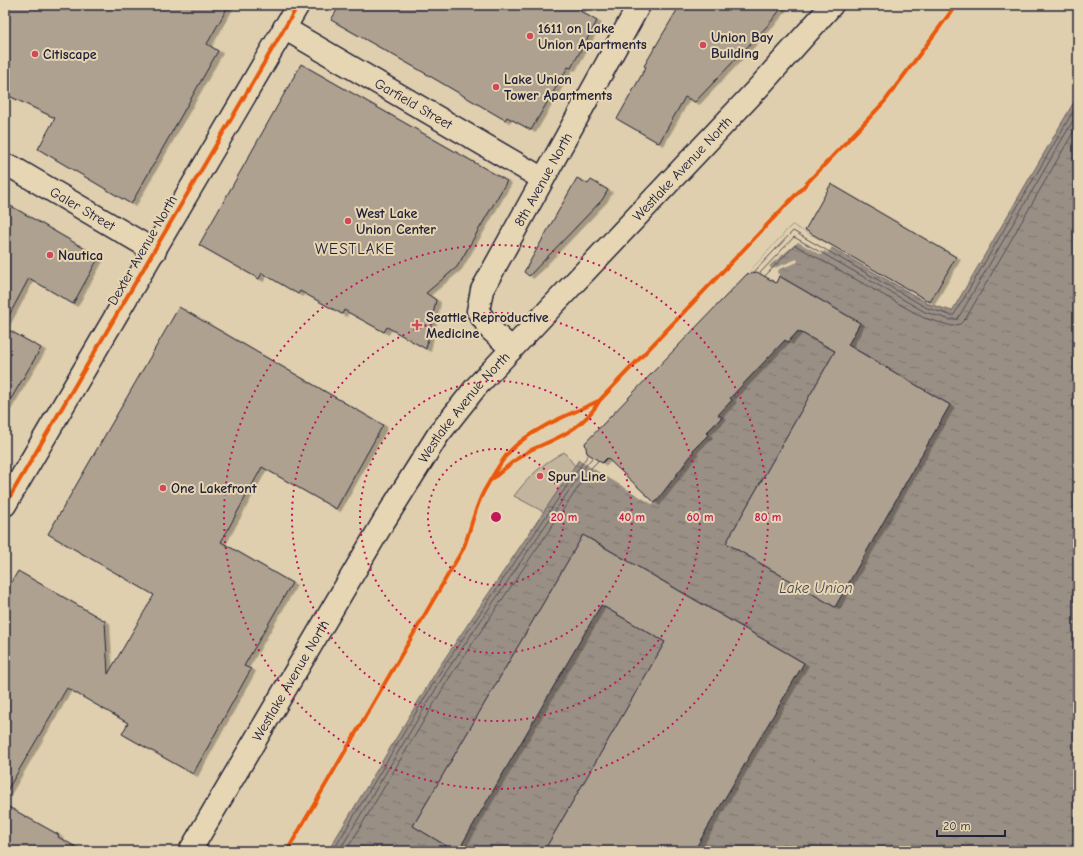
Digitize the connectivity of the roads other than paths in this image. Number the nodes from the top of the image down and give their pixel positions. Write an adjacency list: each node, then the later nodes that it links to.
1 (298, 5): 4 (main road, Dexter Avenue North)
2 (639, 5): 6 (main road, 8th Avenue North)
3 (832, 5): 8 (main road, Westlake Avenue North)
4 (284, 28): 6 (main road, Garfield Street); 7 (main road, Dexter Avenue North)
5 (12, 167): 7 (main road, Galer Street)
6 (543, 179): 8 (main road, 8th Avenue North)
7 (155, 251): 9 (main road, Dexter Avenue North)
8 (512, 349): 10 (main road, Westlake Avenue North)
9 (5, 505)
10 (190, 851)

